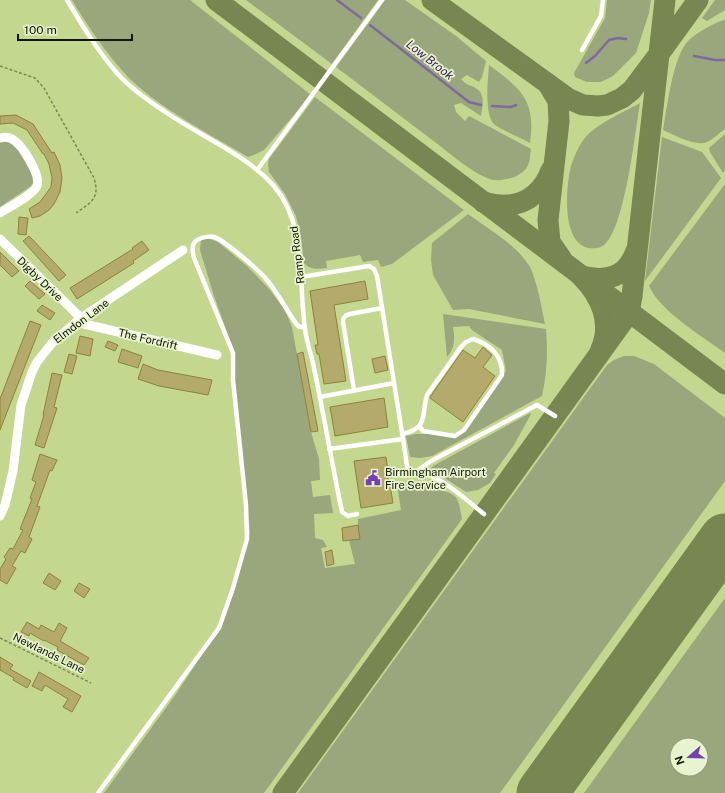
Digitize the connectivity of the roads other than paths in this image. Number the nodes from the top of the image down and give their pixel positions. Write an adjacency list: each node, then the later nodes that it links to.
1 (67, 0): 6 (lane, Ramp Road)
2 (382, 0): 6 (lane)
3 (603, 0): 4 (lane)
4 (582, 50)
5 (0, 138): 7 (street)
6 (258, 170): 10 (lane, Ramp Road)
7 (0, 213)
8 (0, 239): 12 (street, Digby Drive)
9 (183, 250): 12 (street, Elmdon Lane)
10 (301, 277): 11 (lane); 13 (lane, Ramp Road)
11 (382, 308): 15 (lane); 16 (lane)
12 (81, 318): 14 (street, The Fordrift); 27 (street, Elmdon Lane)
13 (305, 328): 17 (lane, Ramp Road); 28 (lane)
14 (217, 355)
15 (394, 383): 16 (lane); 20 (lane)
16 (354, 390): 17 (lane)
17 (320, 397): 21 (lane, Ramp Road)
18 (555, 416): 22 (lane)
19 (419, 426): 19 (lane); 20 (lane)
20 (402, 436): 21 (lane); 23 (lane)
21 (330, 450): 25 (lane, Ramp Road)
22 (416, 472): 23 (lane); 26 (lane)
23 (408, 473): 24 (lane)
24 (389, 475)
25 (357, 514)
26 (484, 514)
27 (0, 516)
28 (98, 793)

